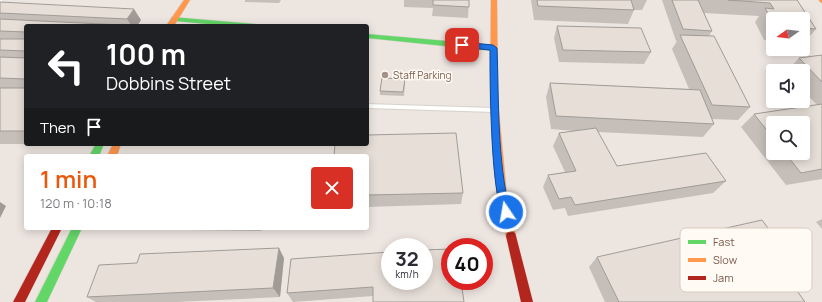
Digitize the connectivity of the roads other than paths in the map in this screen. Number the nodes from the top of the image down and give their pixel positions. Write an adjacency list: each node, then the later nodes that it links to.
1 (187, 0): 4 (street)
2 (494, 0): 7 (street)
3 (188, 20): 4 (street); 5 (street)
4 (172, 22)
5 (233, 24)
6 (369, 36): 7 (street)
7 (493, 48): 9 (street)
8 (369, 106): 9 (lane)
9 (494, 110): 14 (street)
10 (56, 230): 12 (street)
11 (76, 230): 13 (street)
12 (19, 302)
13 (41, 302)
14 (527, 302)

